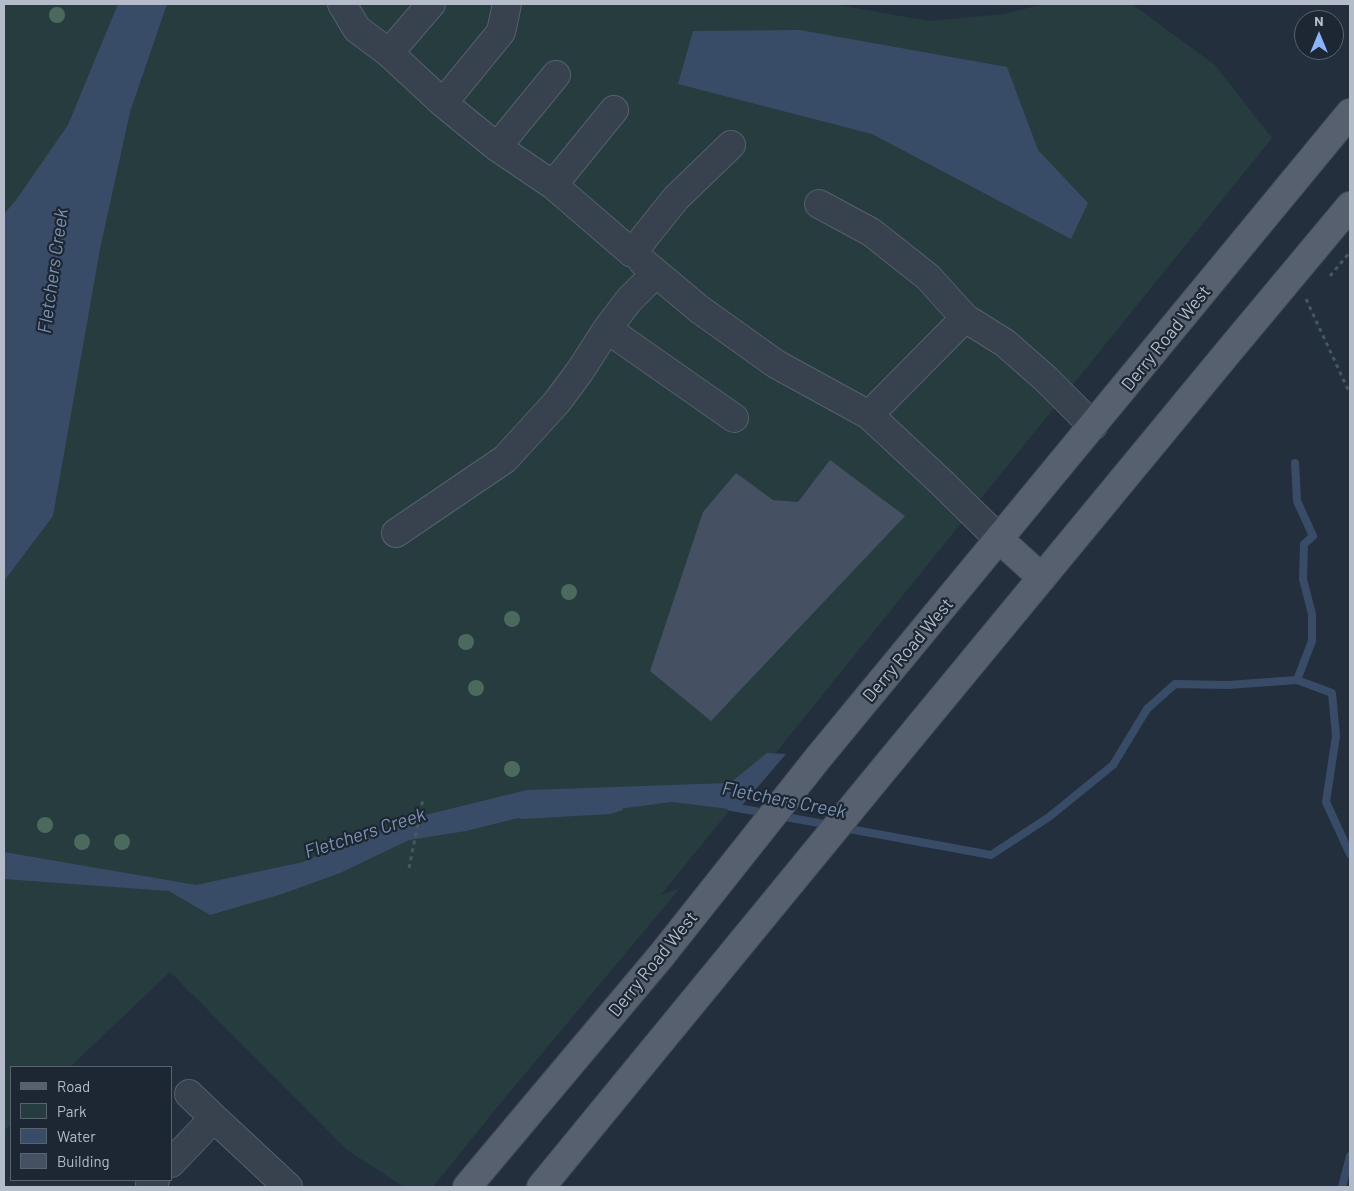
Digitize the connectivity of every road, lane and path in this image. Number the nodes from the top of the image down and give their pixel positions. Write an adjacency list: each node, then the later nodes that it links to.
1 (342, 4): 4 (lane)
2 (431, 4): 4 (lane)
3 (507, 4): 6 (lane)
4 (389, 53): 6 (lane)
5 (556, 75): 10 (lane)
6 (443, 103): 10 (lane)
7 (614, 110): 11 (lane)
8 (1350, 113): 22 (main road, Derry Road West)
9 (731, 145): 14 (lane)
10 (496, 147): 11 (lane)
11 (553, 185): 14 (lane)
12 (819, 204): 17 (lane)
13 (1350, 206): 15 (main road)
14 (632, 253): 16 (lane)
15 (1295, 272): 19 (path); 25 (main road)
16 (656, 273): 18 (lane); 20 (lane)
17 (964, 318): 20 (lane); 22 (lane)
18 (607, 329): 21 (lane); 23 (lane)
19 (1350, 394)
20 (869, 415): 24 (lane)
21 (734, 418)
22 (1093, 426): 24 (main road, Derry Road West)
23 (396, 533)
24 (1000, 539): 25 (main road); 32 (main road, Derry Road West)
25 (1042, 578): 33 (main road)
26 (423, 798): 27 (path)
27 (409, 868)
28 (189, 1094): 29 (lane)
29 (214, 1118): 30 (lane); 31 (lane)
30 (172, 1161)
31 (288, 1187)
32 (467, 1187)
33 (541, 1187)

